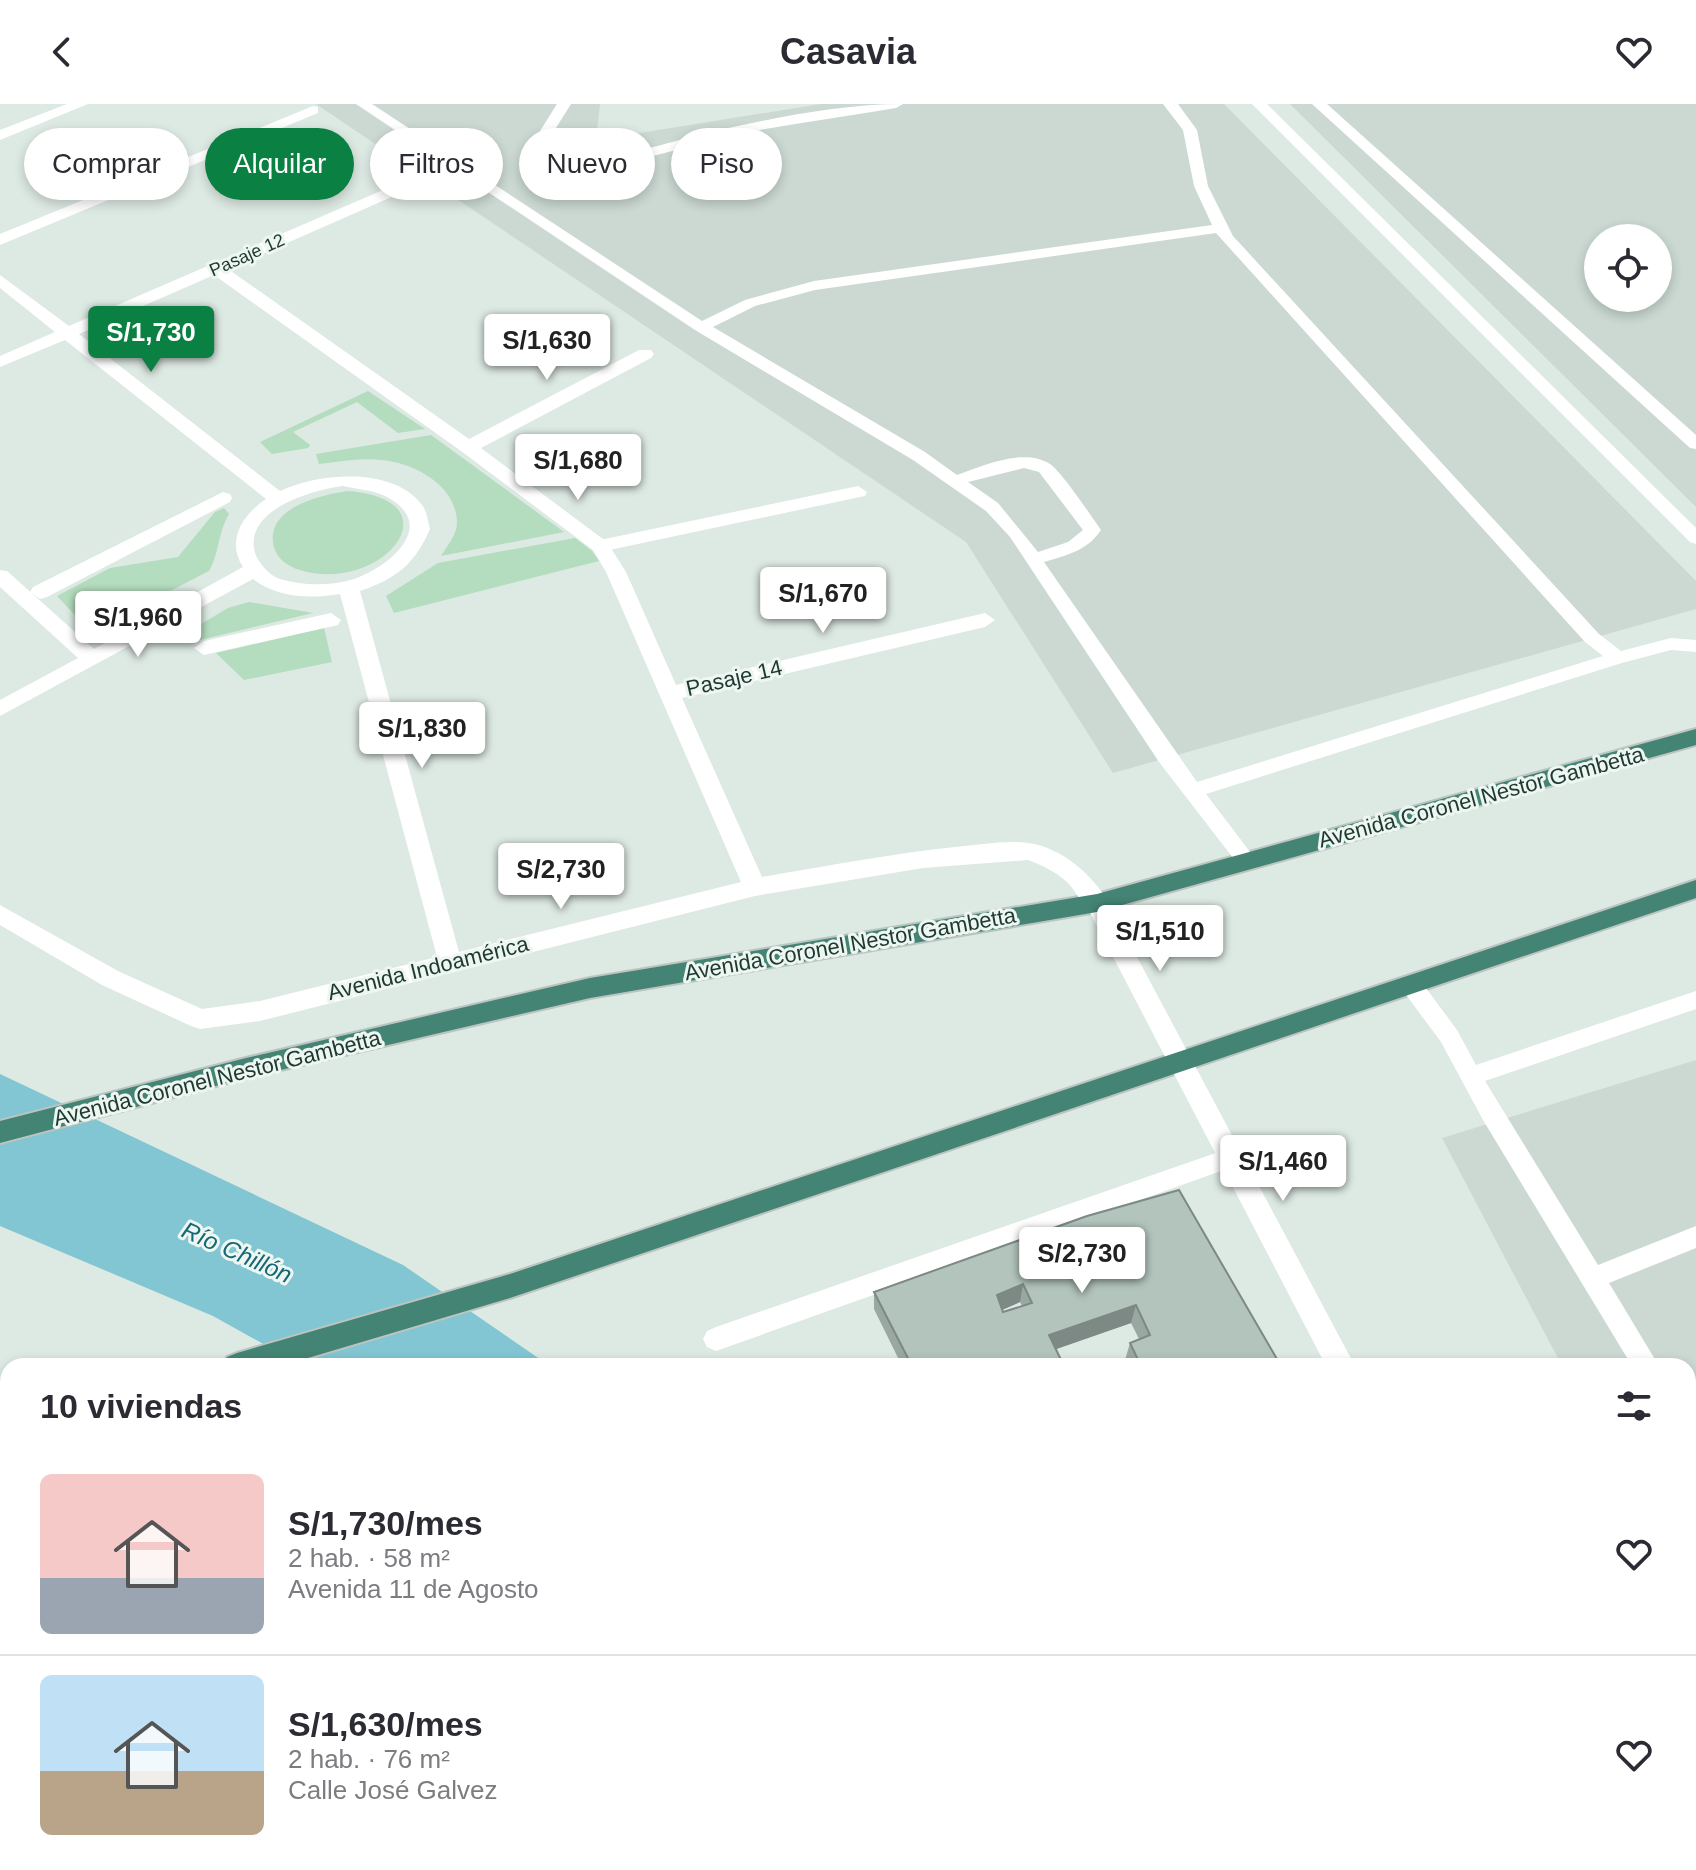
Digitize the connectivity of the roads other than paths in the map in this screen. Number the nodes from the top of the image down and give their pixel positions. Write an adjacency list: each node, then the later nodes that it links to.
1 (81, 104): 9 (street)
2 (363, 104): 15 (lane)
3 (564, 104): 4 (lane)
4 (896, 104)
5 (1170, 104): 11 (lane)
6 (1259, 104): 25 (lane)
7 (1319, 104): 19 (lane)
8 (313, 110): 12 (street)
9 (0, 135)
10 (372, 200): 13 (street, Pasaje 12)
11 (1221, 228): 15 (lane); 36 (lane)
12 (0, 240)
13 (216, 268): 16 (street, Pasaje 12); 20 (street)
14 (0, 280): 16 (street)
15 (701, 327): 21 (lane)
16 (65, 333): 18 (street, Pasaje 12); 24 (street)
17 (645, 354): 20 (street)
18 (0, 362)
19 (1696, 444)
20 (468, 447): 26 (street)
21 (954, 481): 27 (lane); 27 (lane)
22 (858, 492): 26 (street)
23 (223, 498): 31 (street)
24 (277, 498): 28 (street); 30 (street)
25 (1696, 538)
26 (600, 546): 38 (street)
27 (1033, 559): 41 (lane)
28 (254, 570): 30 (street); 37 (street)
29 (0, 576): 37 (street)
30 (349, 589): 47 (street)
31 (40, 592)
32 (331, 620): 35 (street)
33 (985, 620): 38 (street, Pasaje 14)
34 (1696, 646): 36 (lane)
35 (204, 648)
36 (1618, 658): 41 (lane)
37 (92, 659): 39 (street)
38 (671, 693): 43 (street)
39 (0, 709)
40 (1696, 737): 42 (highway, Avenida Coronel Nestor Gambetta)
41 (1193, 791): 42 (lane)
42 (1247, 861): 45 (highway, Avenida Coronel Nestor Gambetta)
43 (755, 887): 45 (street, Avenida Indoamérica); 47 (street, Avenida Indoamérica)
44 (1696, 889): 48 (highway)
45 (1097, 903): 50 (street, Avenida Indoamérica); 52 (highway, Avenida Coronel Nestor Gambetta)
46 (0, 914): 47 (street, Avenida Indoamérica)
47 (450, 963)
48 (1412, 986): 50 (highway); 51 (lane)
49 (1696, 1000): 51 (lane)
50 (1180, 1064): 53 (street, Avenida Indoamérica); 57 (highway)
51 (1471, 1076): 55 (lane)
52 (0, 1132)
53 (1230, 1158): 56 (lane); 58 (street, Avenida Indoamérica)
54 (1696, 1237): 55 (lane)
55 (1592, 1279): 59 (lane)
56 (716, 1339)
57 (264, 1358)
58 (1337, 1358)
59 (1641, 1358)

